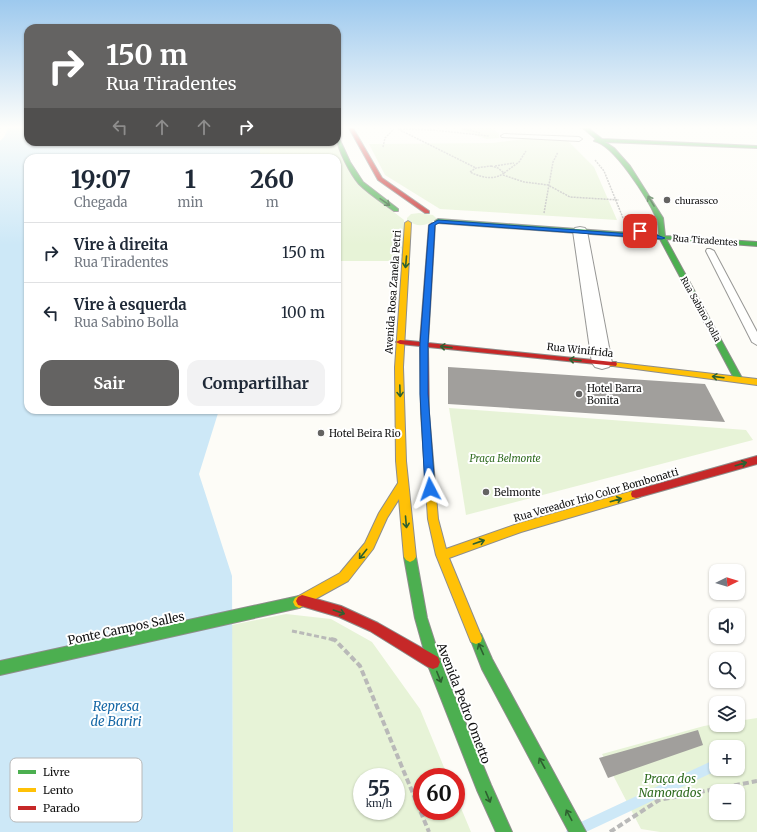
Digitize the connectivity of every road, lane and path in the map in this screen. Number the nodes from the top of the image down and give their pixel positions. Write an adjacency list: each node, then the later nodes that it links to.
1 (351, 167): 15 (main road, Avenida Rosa Zanela Petri, one-way to 15)
2 (373, 167): 14 (main road)
3 (485, 167): 9 (path)
4 (494, 167): 10 (path)
5 (512, 167): 10 (path)
6 (552, 167): 12 (path)
7 (601, 167): 13 (path)
8 (628, 167): 21 (main road, Rua Sabino Bolla, one-way to 8)
9 (476, 168): 11 (path)
10 (504, 173): 11 (path)
11 (503, 175): 12 (path)
12 (548, 185): 13 (path); 16 (path)
13 (617, 200): 18 (path)
14 (429, 212): 15 (main road); 16 (main road); 17 (main road)
15 (412, 220): 17 (main road, Rua Tiradentes); 24 (main road, Avenida Rosa Zanela Petri, one-way to 24)
16 (543, 221): 18 (main road)
17 (435, 223): 20 (main road, Rua Tiradentes); 26 (main road)
18 (620, 224): 19 (main road); 21 (main road)
19 (636, 225)
20 (580, 231): 21 (main road, Rua Tiradentes); 27 (street)
21 (662, 238): 22 (main road, Rua Tiradentes); 28 (main road, Rua Sabino Bolla)
22 (757, 244)
23 (710, 252): 25 (lane)
24 (400, 342): 26 (main road, Rua Winifrida); 31 (main road, Avenida Rosa Zanela Petri, one-way to 31)
25 (757, 342)
26 (424, 344): 27 (main road, Rua Winifrida, one-way to 26); 32 (main road)
27 (602, 363): 28 (main road, Rua Winifrida, one-way to 27)
28 (739, 380): 29 (main road, Rua Winifrida)
29 (757, 382)
30 (757, 460): 32 (main road, Rua Vereador Irio Color Bombonatti, one-way to 30)
31 (403, 484): 33 (main road, one-way to 33); 35 (main road, Avenida Pedro Ometto, one-way to 35)
32 (442, 555): 40 (main road, one-way to 32)
33 (302, 601): 35 (main road, one-way to 35); 36 (main road, Ponte Campos Salles)
34 (284, 632): 38 (path)
35 (433, 662): 39 (main road, Avenida Pedro Ometto, one-way to 39)
36 (0, 668)
37 (757, 781): 41 (path)
38 (429, 832)
39 (504, 832)
40 (578, 832)
41 (610, 832)

